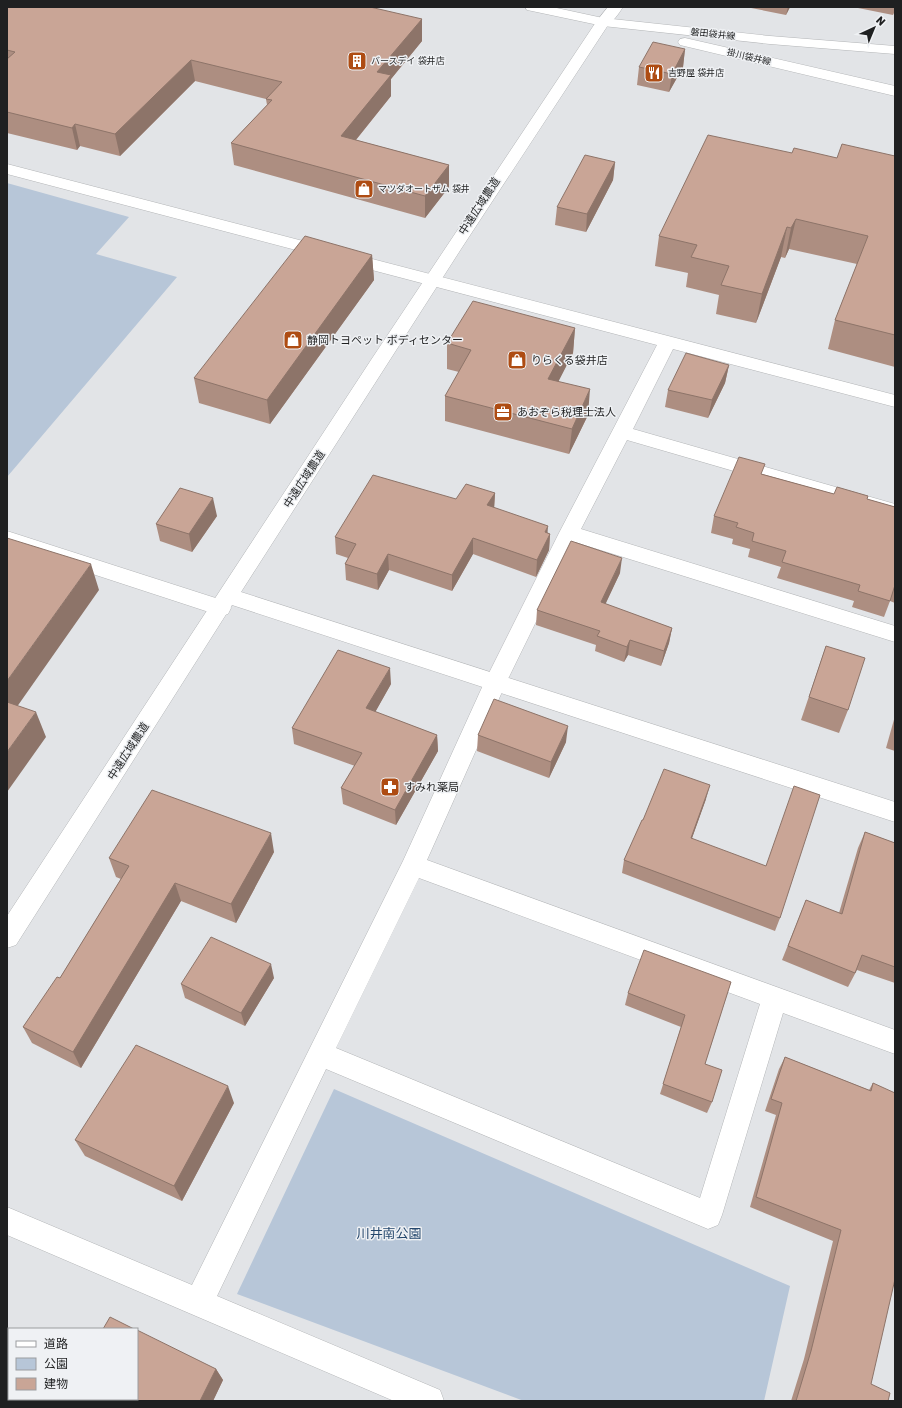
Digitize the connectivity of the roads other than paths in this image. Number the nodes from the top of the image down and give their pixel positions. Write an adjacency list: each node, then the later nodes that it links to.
1 (532, 7): 3 (street, 磐田袋井線)
2 (616, 7): 3 (street, 中遠広域農道)
3 (605, 14): 4 (street, 磐田袋井線); 5 (street, 掛川袋井線); 7 (street, 中遠広域農道)
4 (895, 50)
5 (895, 91)
6 (7, 169): 7 (street)
7 (431, 280): 8 (street); 14 (street, 中遠広域農道)
8 (668, 342): 9 (street); 10 (street)
9 (895, 401)
10 (621, 432): 11 (street); 12 (street)
11 (895, 511)
12 (569, 533): 15 (street); 16 (street)
13 (7, 538): 14 (street)
14 (224, 602): 16 (street); 19 (street, 中遠広域農道)
15 (895, 634)
16 (495, 683): 17 (street); 18 (street)
17 (895, 812)
18 (413, 865): 20 (street); 22 (street)
19 (7, 937)
20 (775, 998): 21 (street); 22 (street)
21 (895, 1042)
22 (321, 1054): 24 (street)
23 (7, 1221): 24 (street)
24 (198, 1303): 25 (street)
25 (429, 1401)

